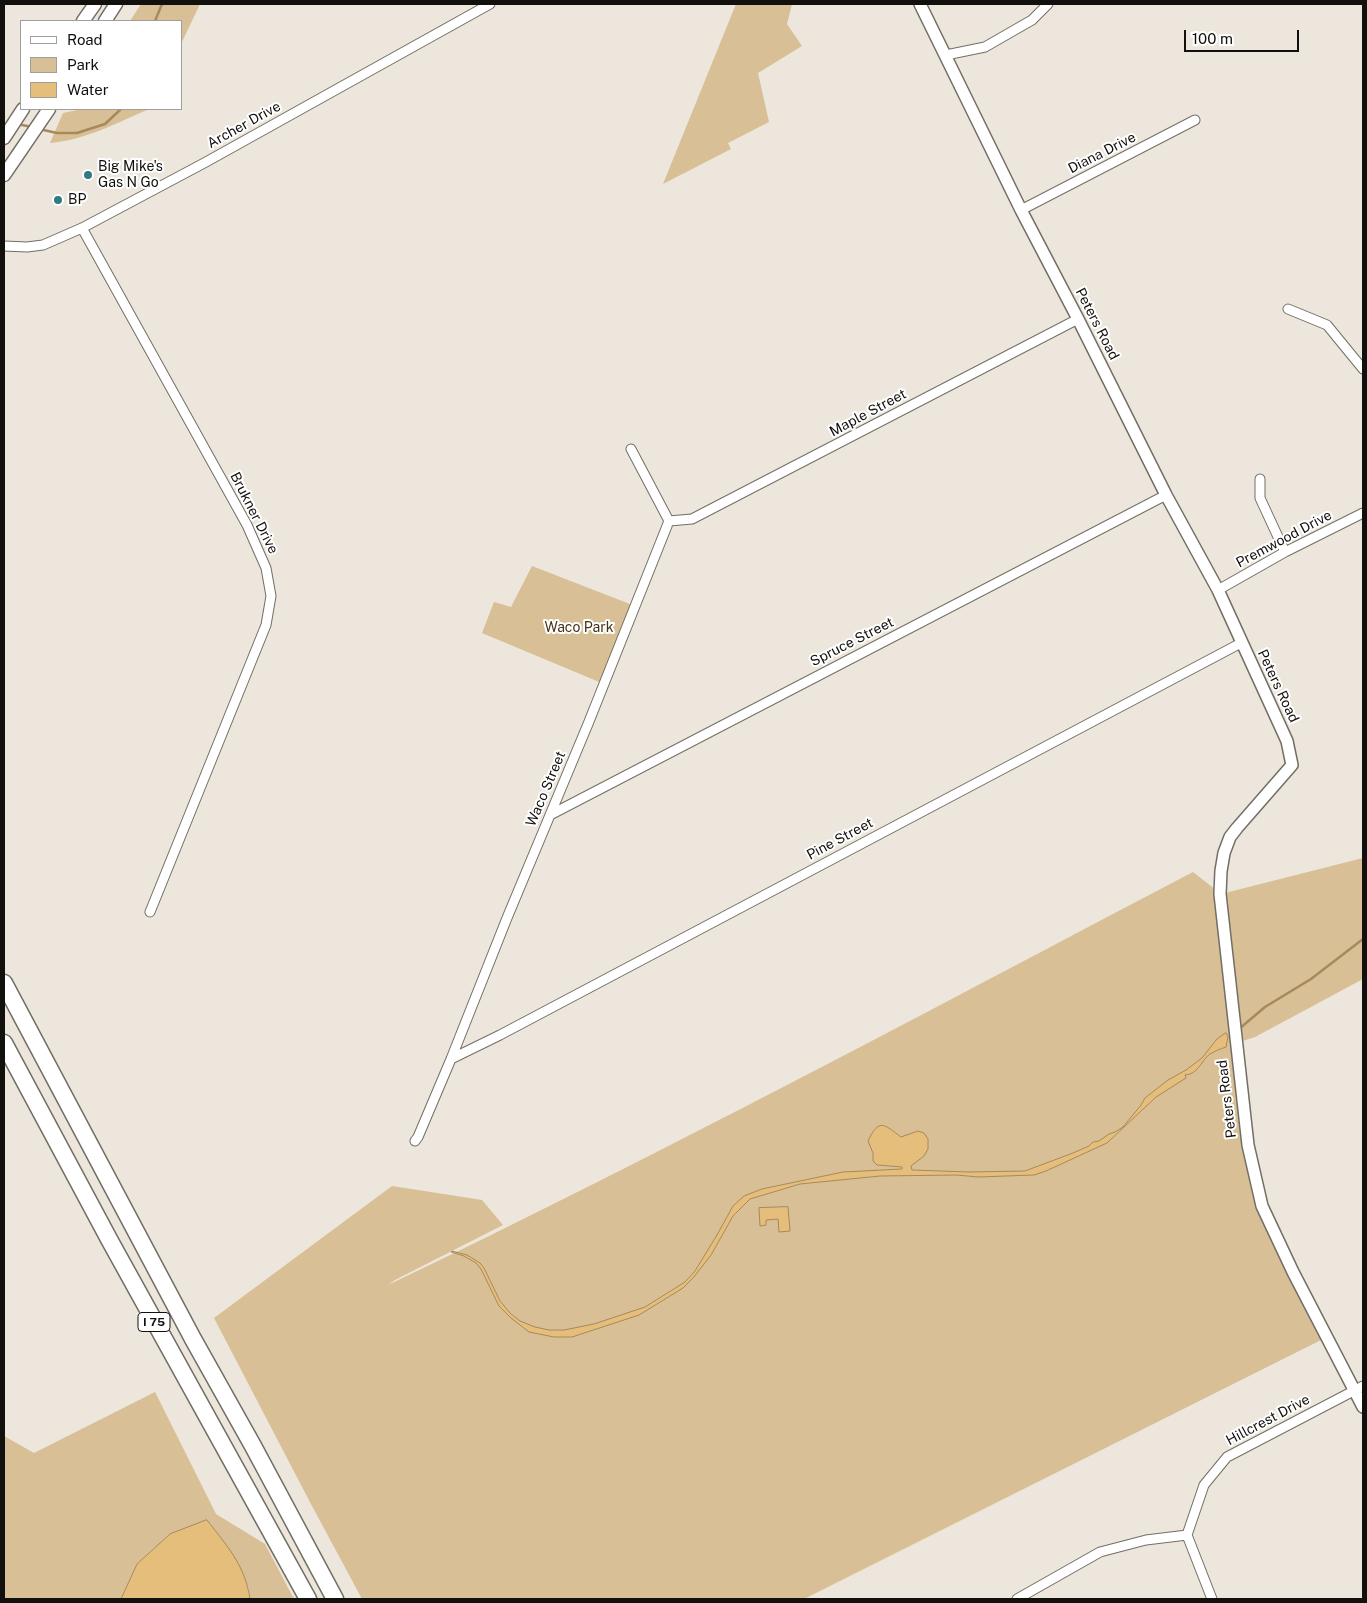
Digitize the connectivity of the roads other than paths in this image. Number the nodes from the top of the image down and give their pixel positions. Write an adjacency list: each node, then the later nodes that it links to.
1 (94, 4): 6 (main road)
2 (116, 4): 7 (main road)
3 (490, 4): 15 (street, Archer Drive)
4 (920, 4): 8 (street, Peters Road)
5 (1048, 4): 8 (street)
6 (84, 20)
7 (106, 20)
8 (946, 55): 14 (street, Peters Road)
9 (22, 110): 12 (main road)
10 (48, 110): 13 (main road)
11 (1195, 120): 14 (street, Diana Drive)
12 (4, 138)
13 (4, 175)
14 (1021, 210): 18 (street, Peters Road)
15 (82, 228): 16 (street, Archer Drive); 29 (street, Brukner Drive)
16 (4, 246)
17 (1288, 310): 19 (street)
18 (1078, 319): 22 (street, Peters Road); 24 (street, Maple Street)
19 (1363, 369)
20 (631, 449): 24 (street)
21 (1260, 479): 25 (street)
22 (1166, 495): 26 (street, Peters Road); 28 (street, Spruce Street)
23 (1363, 513): 25 (street, Premwood Drive)
24 (669, 521): 28 (street, Waco Street)
25 (1285, 552): 26 (street, Premwood Drive)
26 (1218, 590): 27 (street, Peters Road)
27 (1241, 643): 32 (street, Pine Street); 34 (street, Peters Road)
28 (550, 814): 32 (street, Waco Street)
29 (150, 912)
30 (4, 984): 38 (highway, I 75)
31 (4, 1043): 37 (highway, I 75)
32 (451, 1059): 33 (street, Waco Street)
33 (415, 1141)
34 (1359, 1388): 35 (street, Peters Road); 36 (street, Hillcrest Drive)
35 (1363, 1407)
36 (1188, 1535): 39 (street); 40 (street)
37 (308, 1599)
38 (335, 1599)
39 (1017, 1599)
40 (1212, 1599)

